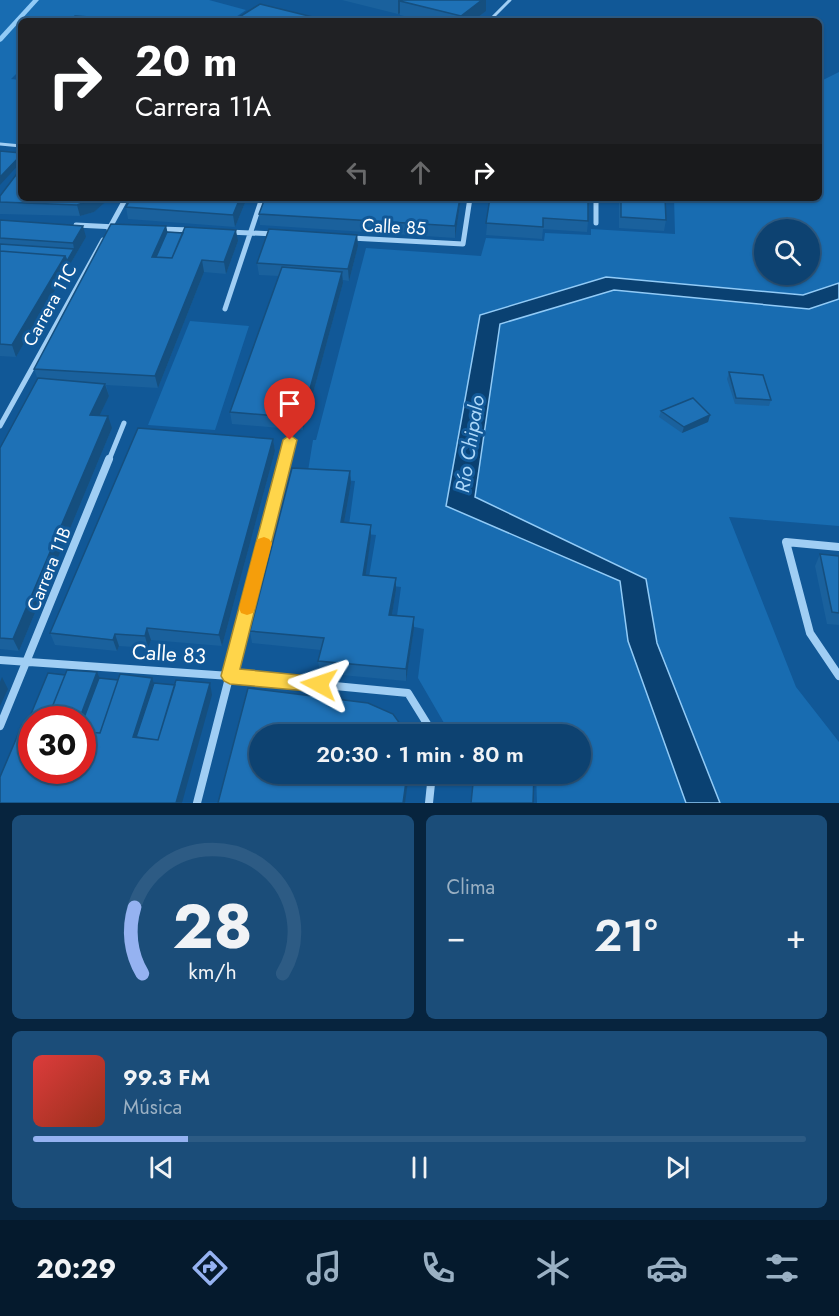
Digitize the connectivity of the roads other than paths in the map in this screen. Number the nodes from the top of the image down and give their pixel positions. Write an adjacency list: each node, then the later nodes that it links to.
1 (510, 0): 2 (lane)
2 (492, 18)
3 (0, 144): 4 (lane)
4 (18, 146)
5 (124, 201): 11 (street, Carrera 11C)
6 (261, 201): 16 (street)
7 (470, 201): 18 (street, Calle 85)
8 (596, 201): 9 (street)
9 (596, 223)
10 (66, 225): 11 (street)
11 (110, 227): 12 (street); 21 (street, Carrera 11C)
12 (121, 227)
13 (152, 228): 14 (street)
14 (195, 230)
15 (217, 231): 16 (street)
16 (249, 232): 17 (street); 19 (street)
17 (282, 234)
18 (348, 238)
19 (225, 309)
20 (124, 423): 25 (street, Carrera 11B)
21 (0, 426)
22 (290, 440): 26 (street)
23 (839, 547): 27 (street)
24 (0, 660): 25 (street, Calle 83)
25 (28, 662): 26 (street, Calle 83); 29 (street, Carrera 11B)
26 (230, 676): 28 (street, Calle 83); 31 (street)
27 (839, 676)
28 (427, 724)
29 (0, 726)
30 (431, 784): 32 (street)
31 (197, 803)
32 (429, 803)

